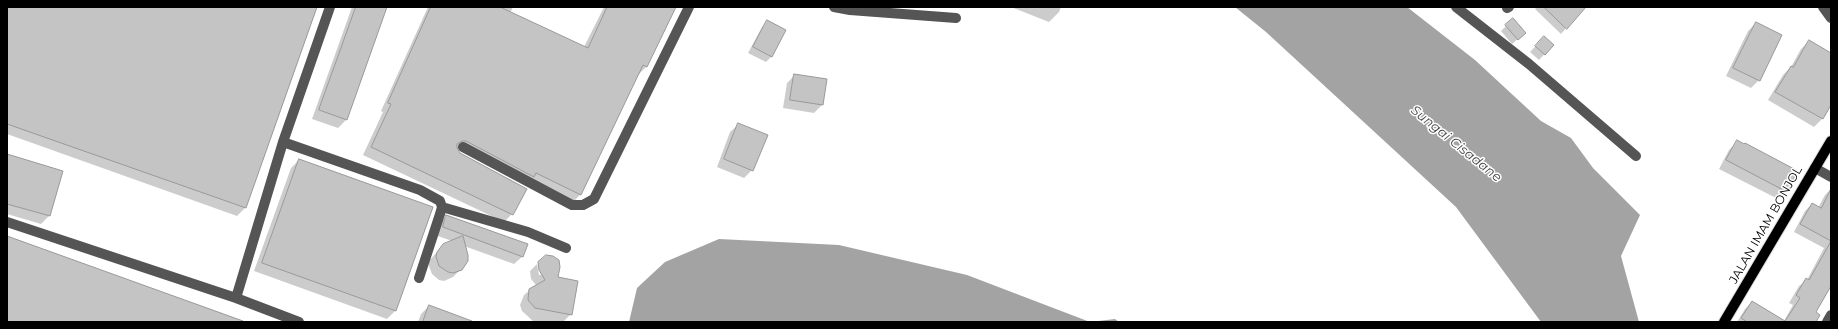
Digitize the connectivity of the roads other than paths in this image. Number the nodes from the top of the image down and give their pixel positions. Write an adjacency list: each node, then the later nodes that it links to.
1 (330, 7): 9 (street)
2 (689, 7): 10 (street)
3 (834, 7): 6 (street)
4 (1456, 7): 11 (street)
5 (1823, 7): 7 (street)
6 (956, 18)
7 (1831, 18)
8 (1831, 141): 12 (main road, JALAN IMAM BONJOL)
9 (282, 142): 14 (street); 18 (street)
10 (463, 147)
11 (1636, 156)
12 (1815, 168): 13 (street); 21 (main road, JALAN IMAM BONJOL)
13 (1831, 177)
14 (442, 207): 16 (street); 17 (street)
15 (7, 222): 18 (street)
16 (566, 248)
17 (419, 278)
18 (236, 298): 20 (street)
19 (1831, 315): 22 (street)
20 (299, 322)
21 (1724, 322)
22 (1827, 322)

